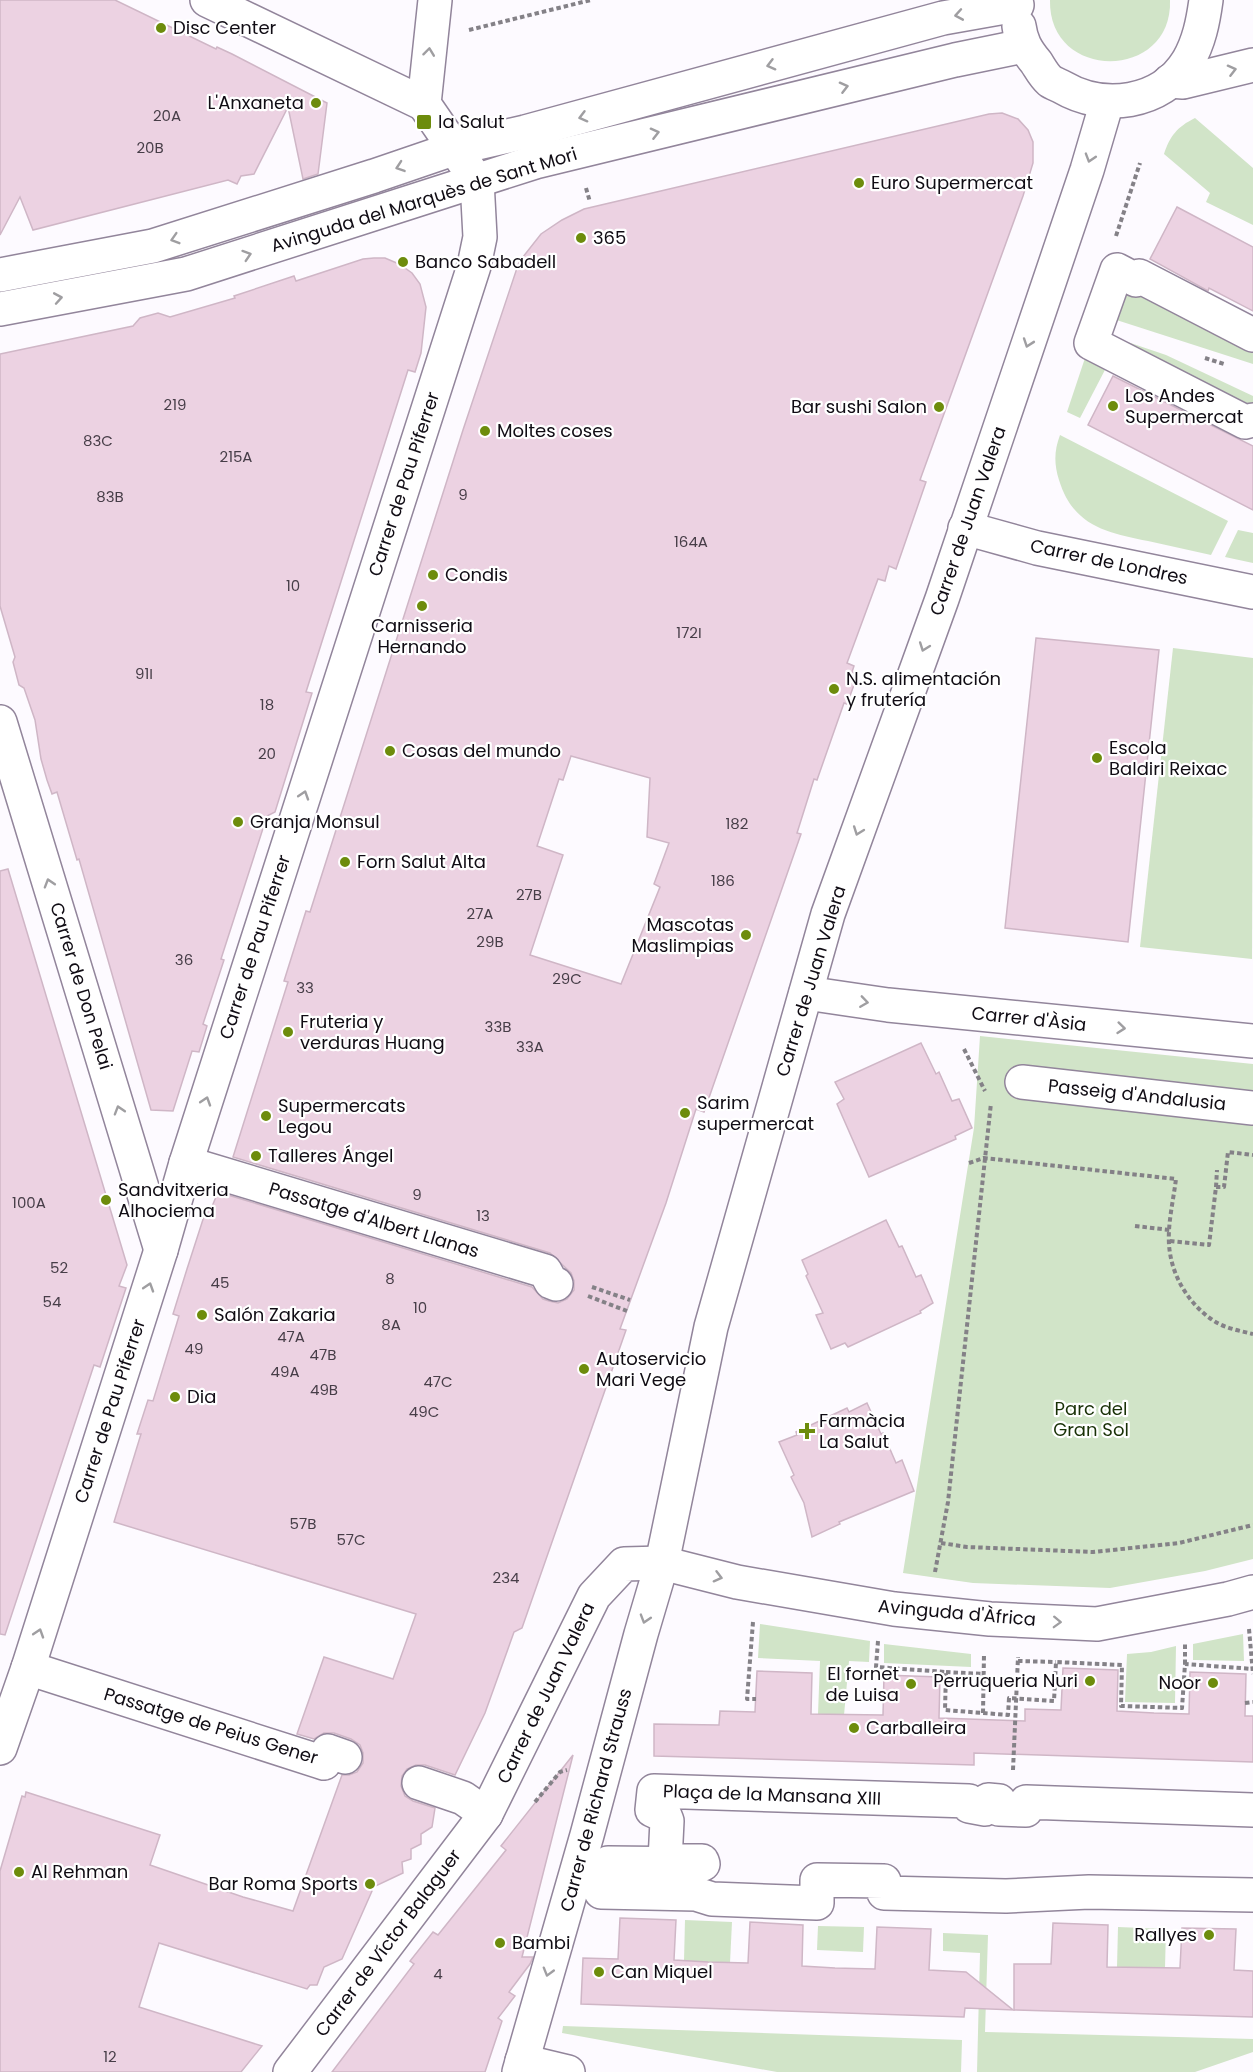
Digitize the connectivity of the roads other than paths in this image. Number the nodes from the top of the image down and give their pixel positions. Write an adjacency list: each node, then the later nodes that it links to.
1 (207, 0): 9 (street)
2 (435, 0): 9 (street, one-way to 2)
3 (1206, 0): 7 (street)
4 (1017, 3): 5 (street); 10 (street, Avinguda del Marquès de Sant Mori, one-way to 10)
5 (1023, 46): 8 (street); 11 (street, Avinguda del Marquès de Sant Mori, one-way to 5)
6 (1253, 65): 7 (street, one-way to 6)
7 (1170, 81): 8 (street)
8 (1107, 102): 16 (street, Carrer de Juan Valera, one-way to 16)
9 (424, 104): 10 (street, Carrer de Pau Piferrer)
10 (456, 148): 11 (street, Carrer de Pau Piferrer); 12 (street, Avinguda del Marquès de Sant Mori, one-way to 12)
11 (477, 182): 13 (street, Avinguda del Marquès de Sant Mori, one-way to 11); 23 (street, Carrer de Pau Piferrer, one-way to 11)
12 (0, 275)
13 (0, 309)
14 (1253, 335): 15 (street)
15 (1253, 420)
16 (965, 528): 17 (street, Carrer de Londres); 19 (street, Carrer de Juan Valera, one-way to 19)
17 (1253, 592)
18 (0, 722): 24 (street, Carrer de Don Pelai, one-way to 18)
19 (806, 993): 20 (street, Carrer d'Àsia, one-way to 20); 26 (street, Carrer de Juan Valera)
20 (1253, 1041)
21 (1022, 1082): 22 (street, Passeig d'Andalusia)
22 (1253, 1108)
23 (186, 1163): 24 (street, Carrer de Pau Piferrer); 25 (street, Passatge d'Albert Llanas)
24 (161, 1250): 28 (street, Carrer de Pau Piferrer, one-way to 24)
25 (551, 1278)
26 (662, 1563): 27 (street, Avinguda d'Àfrica, one-way to 27); 33 (street, Carrer de Juan Valera); 35 (street, Carrer de Richard Strauss, one-way to 35)
27 (1253, 1592)
28 (28, 1668): 29 (street, Carrer de Pau Piferrer); 30 (street, Passatge de Peius Gener)
29 (0, 1748)
30 (331, 1759)
31 (419, 1783): 33 (street)
32 (1253, 1810): 34 (street, Plaça de la Mansana XIII)
33 (486, 1814): 36 (street, Carrer de Víctor Balaguer)
34 (1253, 1895)
35 (520, 2066): 37 (street)
36 (290, 2072)
37 (568, 2072)

